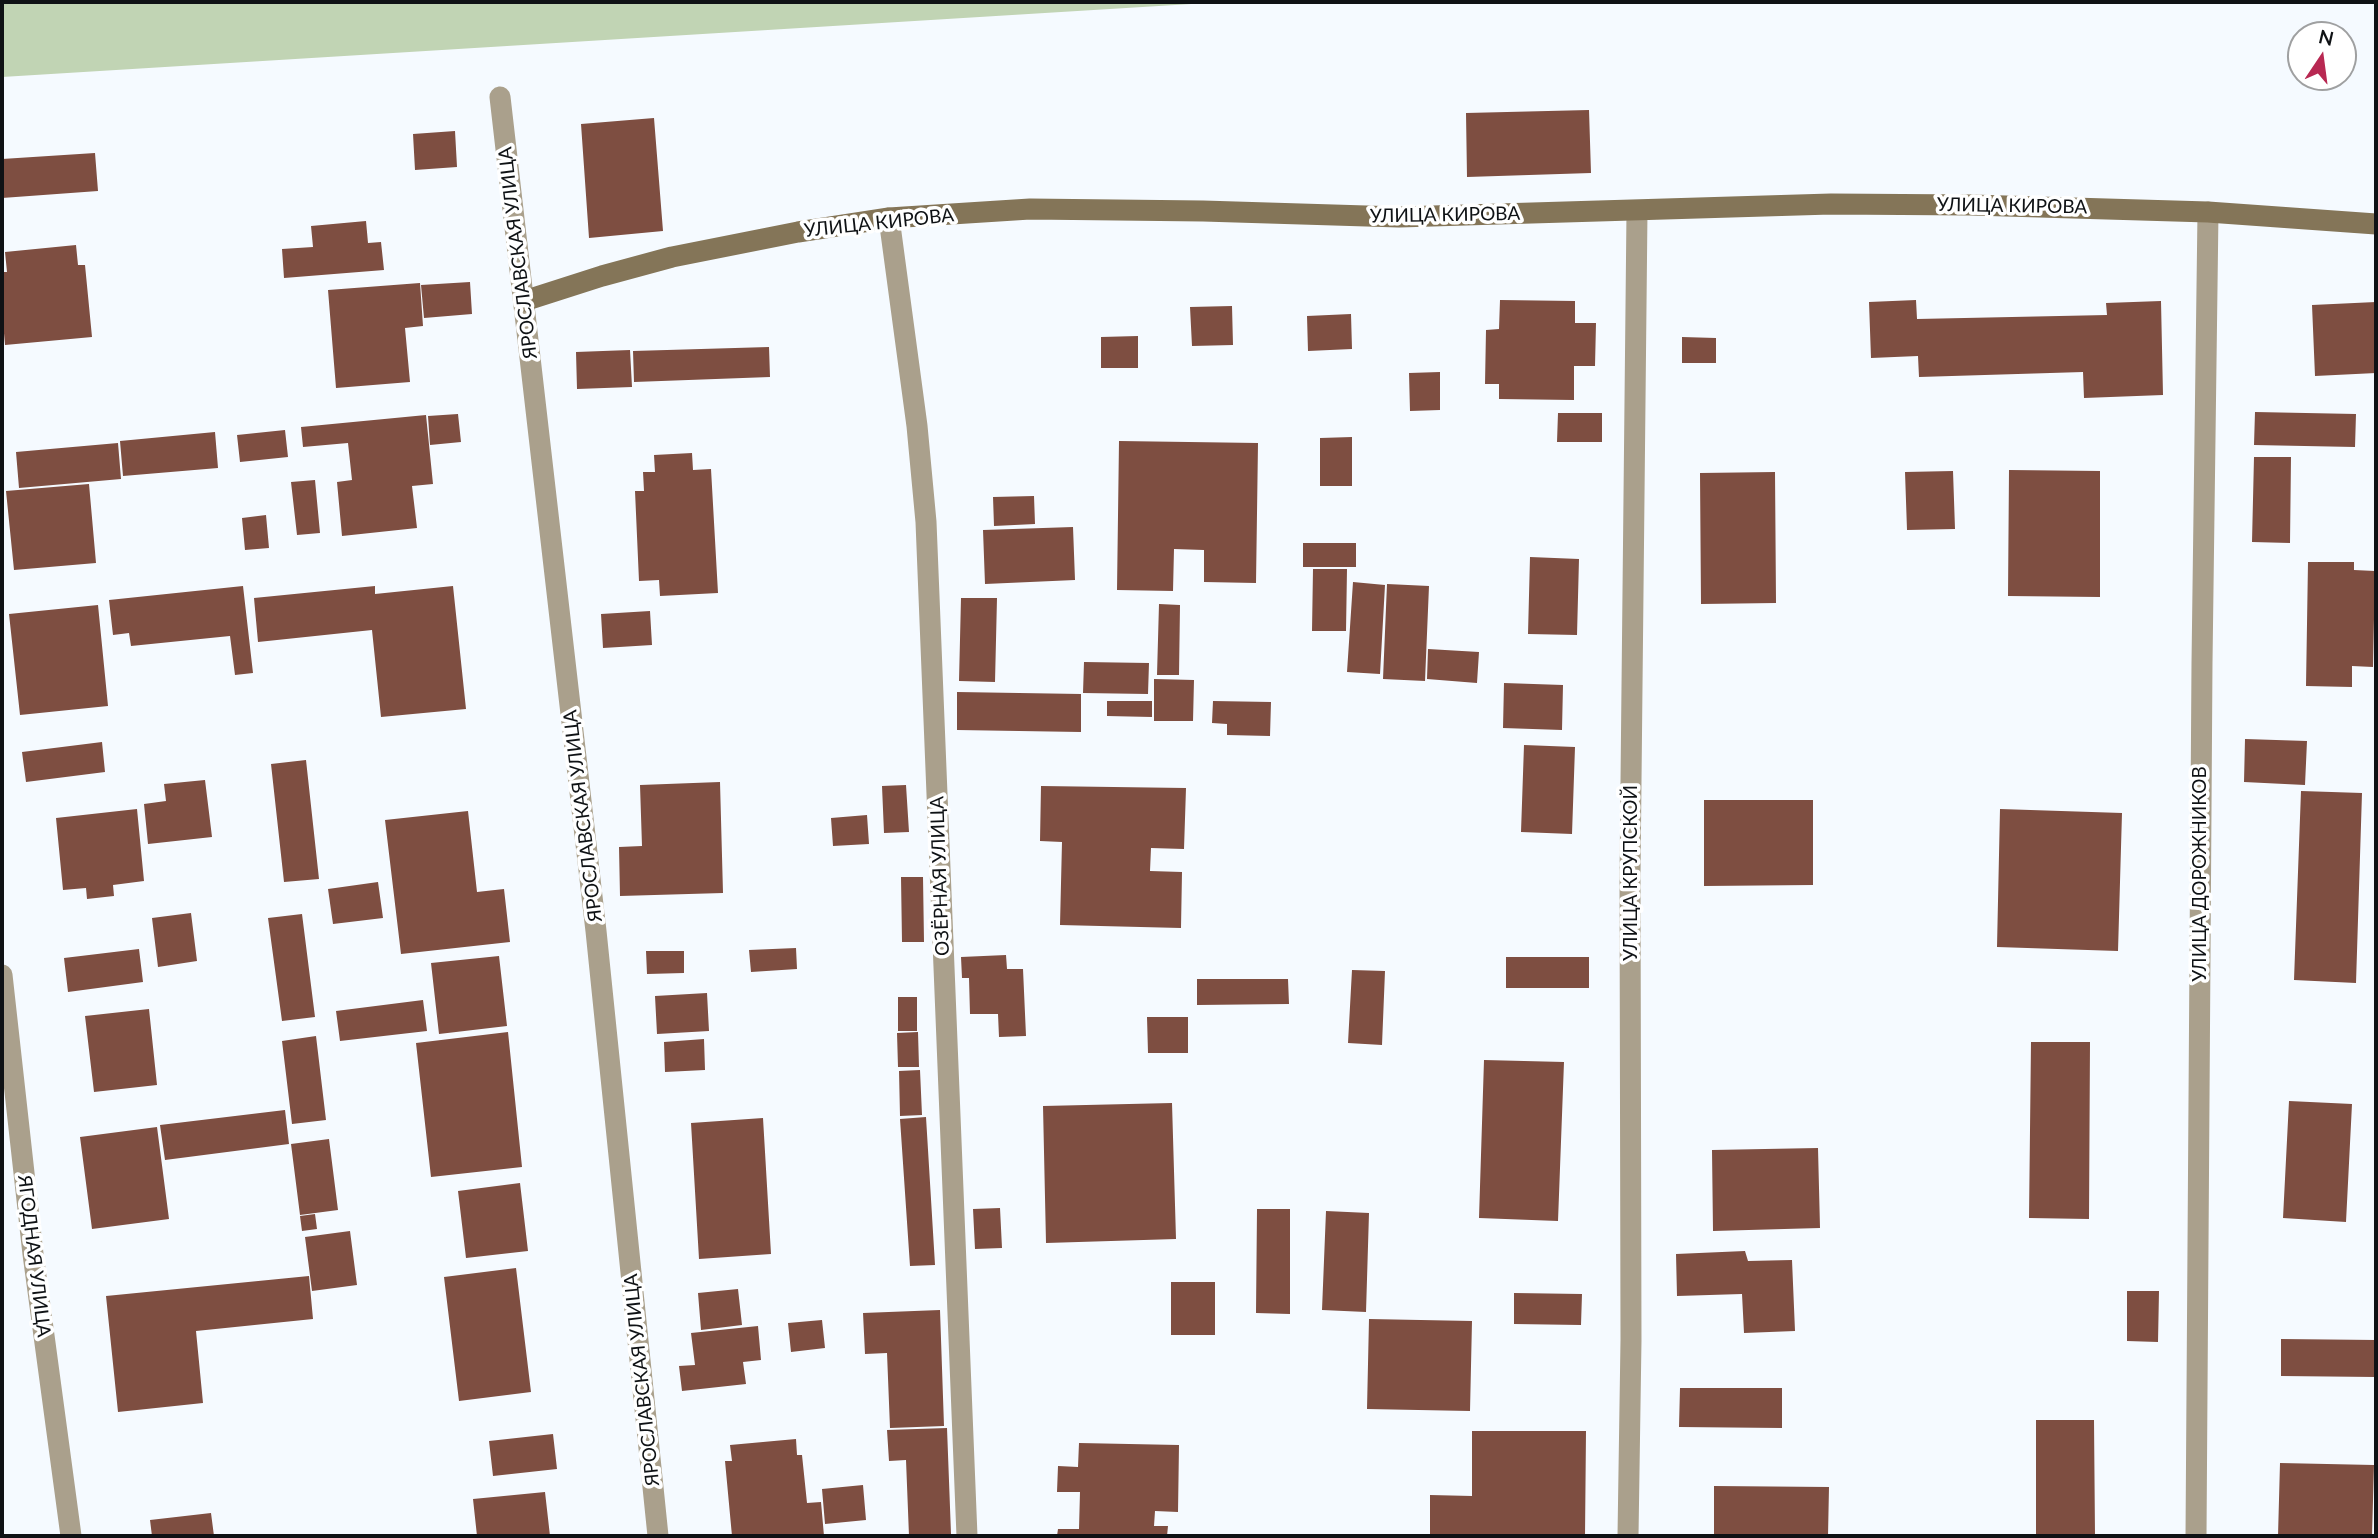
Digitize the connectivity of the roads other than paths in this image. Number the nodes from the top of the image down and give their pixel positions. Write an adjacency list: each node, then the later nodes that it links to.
1 (500, 97): 6 (street, ЯРОСЛАВСКАЯ УЛИЦА)
2 (1637, 211): 3 (street, УЛИЦА КИРОВА); 4 (street, УЛИЦА КИРОВА); 11 (street, УЛИЦА КРУПСКОЙ)
3 (2208, 212): 5 (street, УЛИЦА КИРОВА); 12 (street, УЛИЦА ДОРОЖНИКОВ)
4 (889, 218): 6 (street, УЛИЦА КИРОВА); 10 (street, ОЗЁРНАЯ УЛИЦА)
5 (2376, 224)
6 (524, 301): 9 (street, ЯРОСЛАВСКАЯ УЛИЦА)
7 (2, 975): 8 (street, ЯГОДНАЯ УЛИЦА)
8 (71, 1536)
9 (658, 1536)
10 (967, 1536)
11 (1628, 1536)
12 (2196, 1536)

